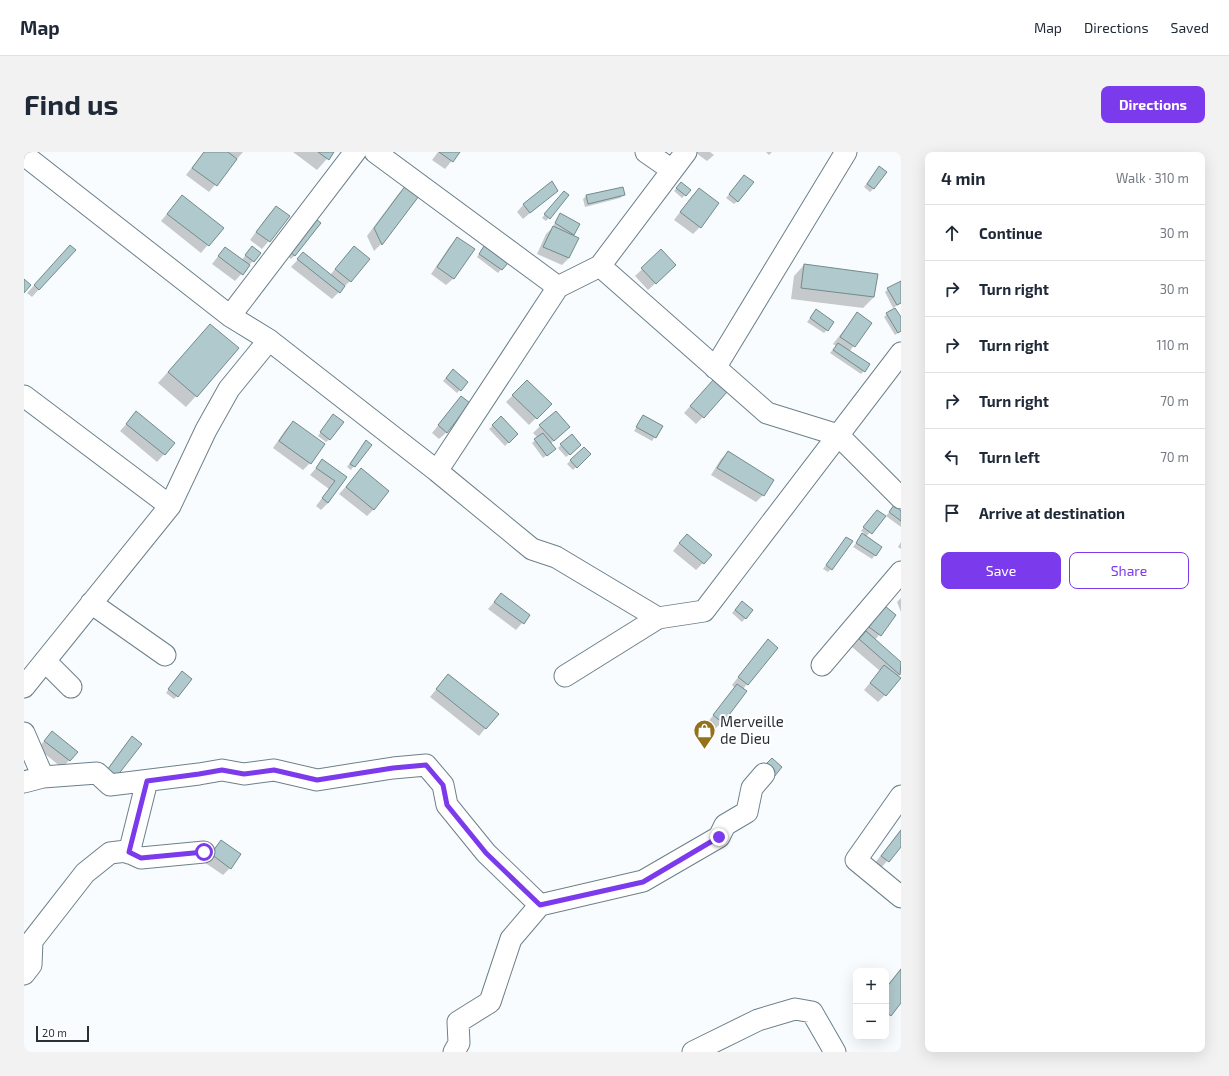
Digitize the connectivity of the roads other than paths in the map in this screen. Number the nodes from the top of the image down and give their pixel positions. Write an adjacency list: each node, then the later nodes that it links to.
1 (355, 152): 10 (street)
2 (375, 152): 9 (street)
3 (646, 152): 7 (street)
4 (686, 152): 7 (street)
5 (846, 152): 13 (street)
6 (24, 155): 10 (street)
7 (672, 170): 8 (street)
8 (600, 266): 9 (street); 13 (street)
9 (558, 287): 16 (street)
10 (230, 316): 11 (street)
11 (269, 340): 16 (street); 18 (street)
12 (901, 353): 15 (street)
13 (715, 368): 15 (street)
14 (24, 396): 18 (street)
15 (838, 435): 17 (street); 21 (street)
16 (437, 471): 21 (street)
17 (901, 498)
18 (170, 506): 20 (street)
19 (901, 572): 24 (street)
20 (91, 603): 22 (street); 23 (street)
21 (658, 618): 25 (street)
22 (165, 655)
23 (36, 664): 26 (street); 27 (street)
24 (822, 665)
25 (565, 676)
26 (24, 687)
27 (71, 687)
28 (24, 733): 30 (street)
29 (764, 774): 36 (street)
30 (33, 779): 31 (street)
31 (147, 781): 33 (street); 36 (street)
32 (901, 796): 35 (street)
33 (129, 852): 34 (street); 37 (street)
34 (204, 852)
35 (901, 897)
36 (540, 905): 38 (street)
37 (24, 974)
38 (454, 1052)
39 (693, 1052): 40 (street)
40 (835, 1052)

